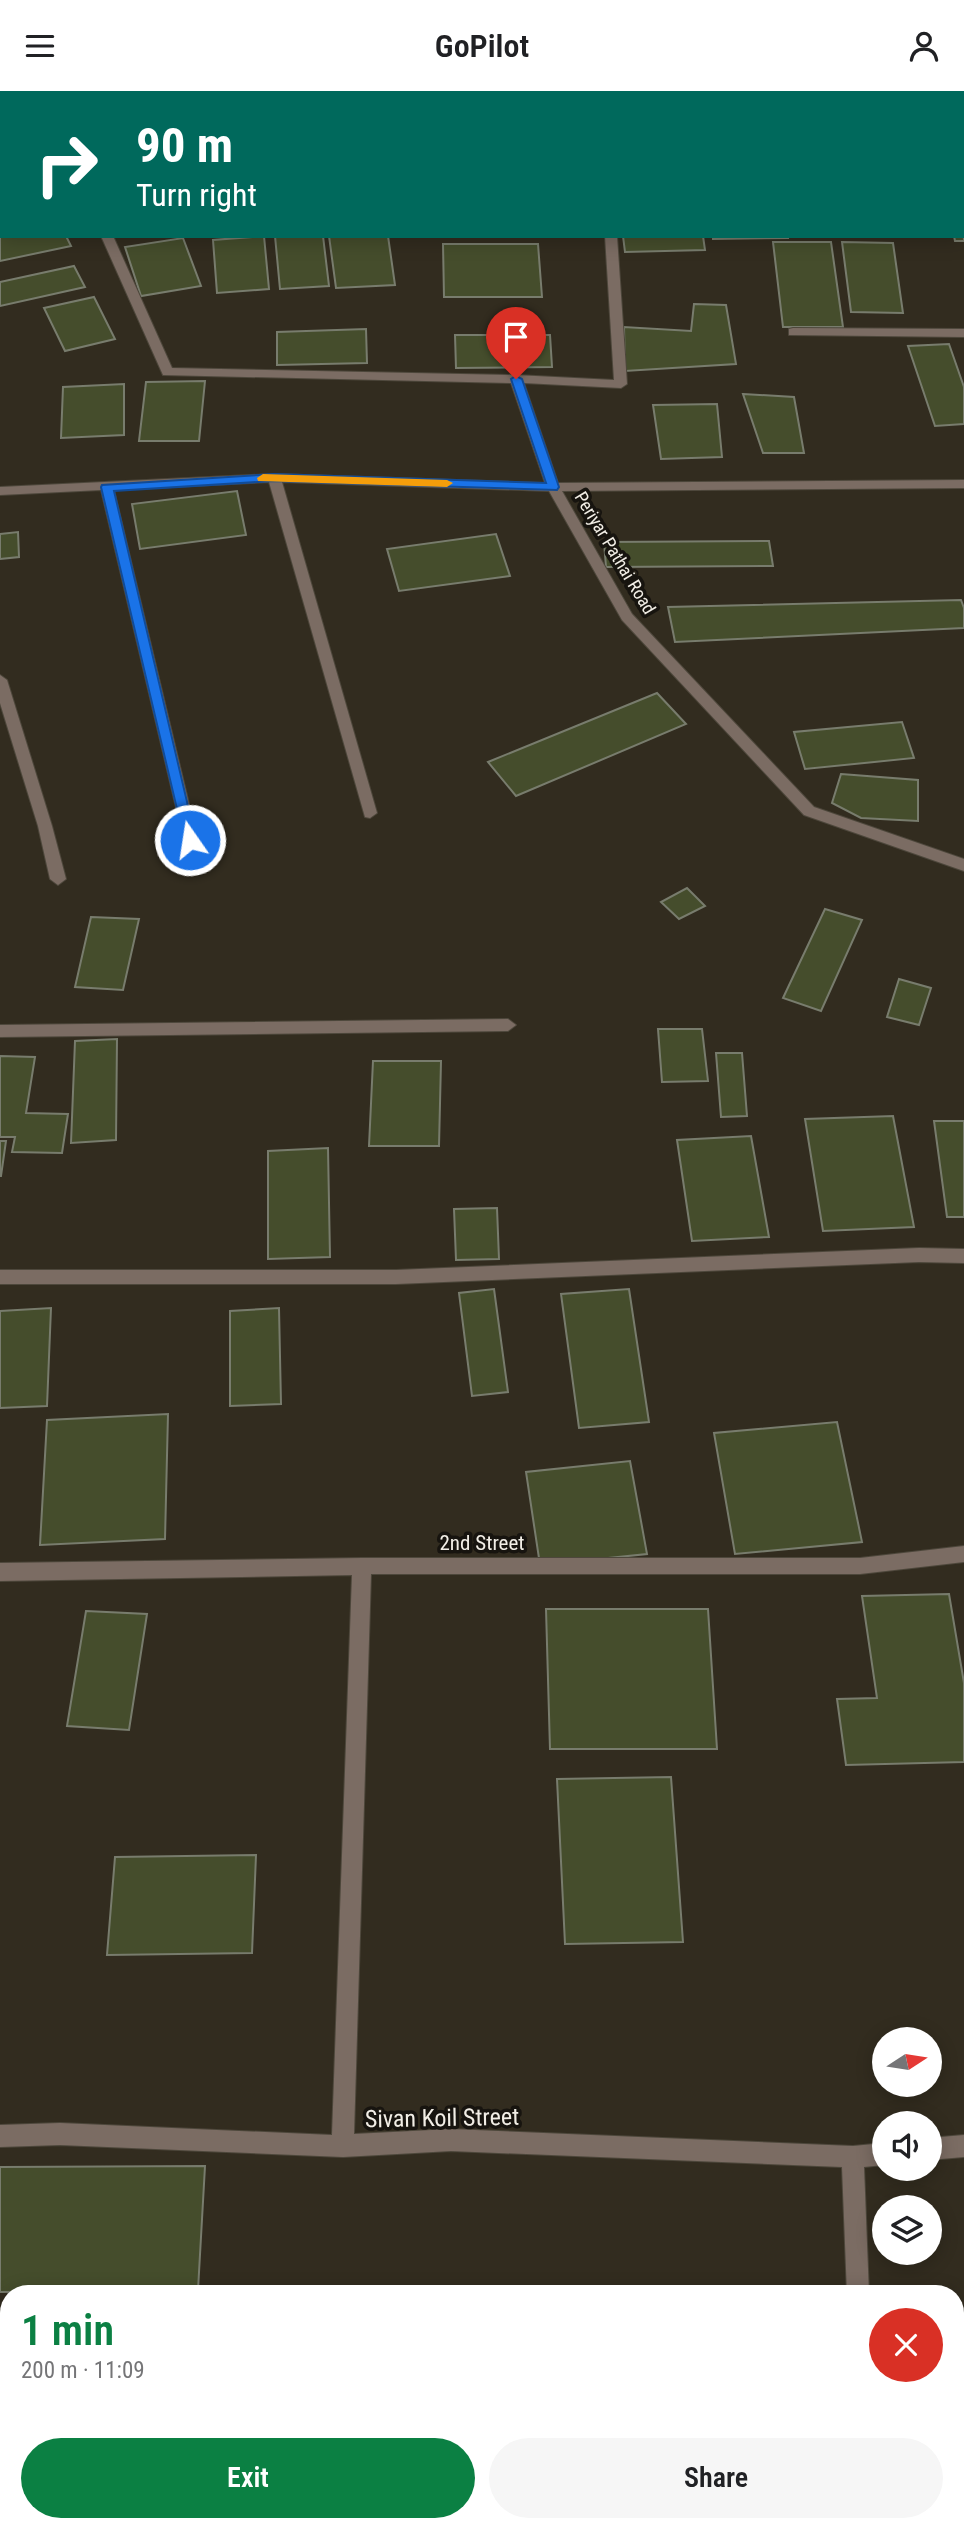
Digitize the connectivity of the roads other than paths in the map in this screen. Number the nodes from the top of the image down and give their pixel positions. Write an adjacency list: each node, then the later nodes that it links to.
1 (107, 238): 5 (street)
2 (611, 238): 5 (street)
3 (793, 332): 4 (street)
4 (964, 333)
5 (516, 379): 9 (street, Periyar Pathai Road)
6 (274, 478): 8 (street); 9 (street); 12 (street)
7 (964, 484): 9 (street)
8 (107, 487): 10 (street); 14 (street)
9 (553, 487): 13 (street, Periyar Pathai Road)
10 (0, 491)
11 (0, 680): 15 (street)
12 (370, 813)
13 (964, 865)
14 (196, 867)
15 (58, 879)
16 (508, 1025): 17 (street)
17 (0, 1031)
18 (964, 1256): 19 (street)
19 (0, 1277)
20 (964, 1554): 21 (street, 2nd Street)
21 (362, 1566): 22 (street, 2nd Street); 24 (street)
22 (0, 1572)
23 (0, 2136): 24 (street, Sivan Koil Street)
24 (343, 2146): 28 (street, Sivan Koil Street)
25 (964, 2146): 26 (street)
26 (942, 2148)
27 (872, 2155): 28 (street, Sivan Koil Street)
28 (853, 2157): 29 (street)
29 (858, 2285)

